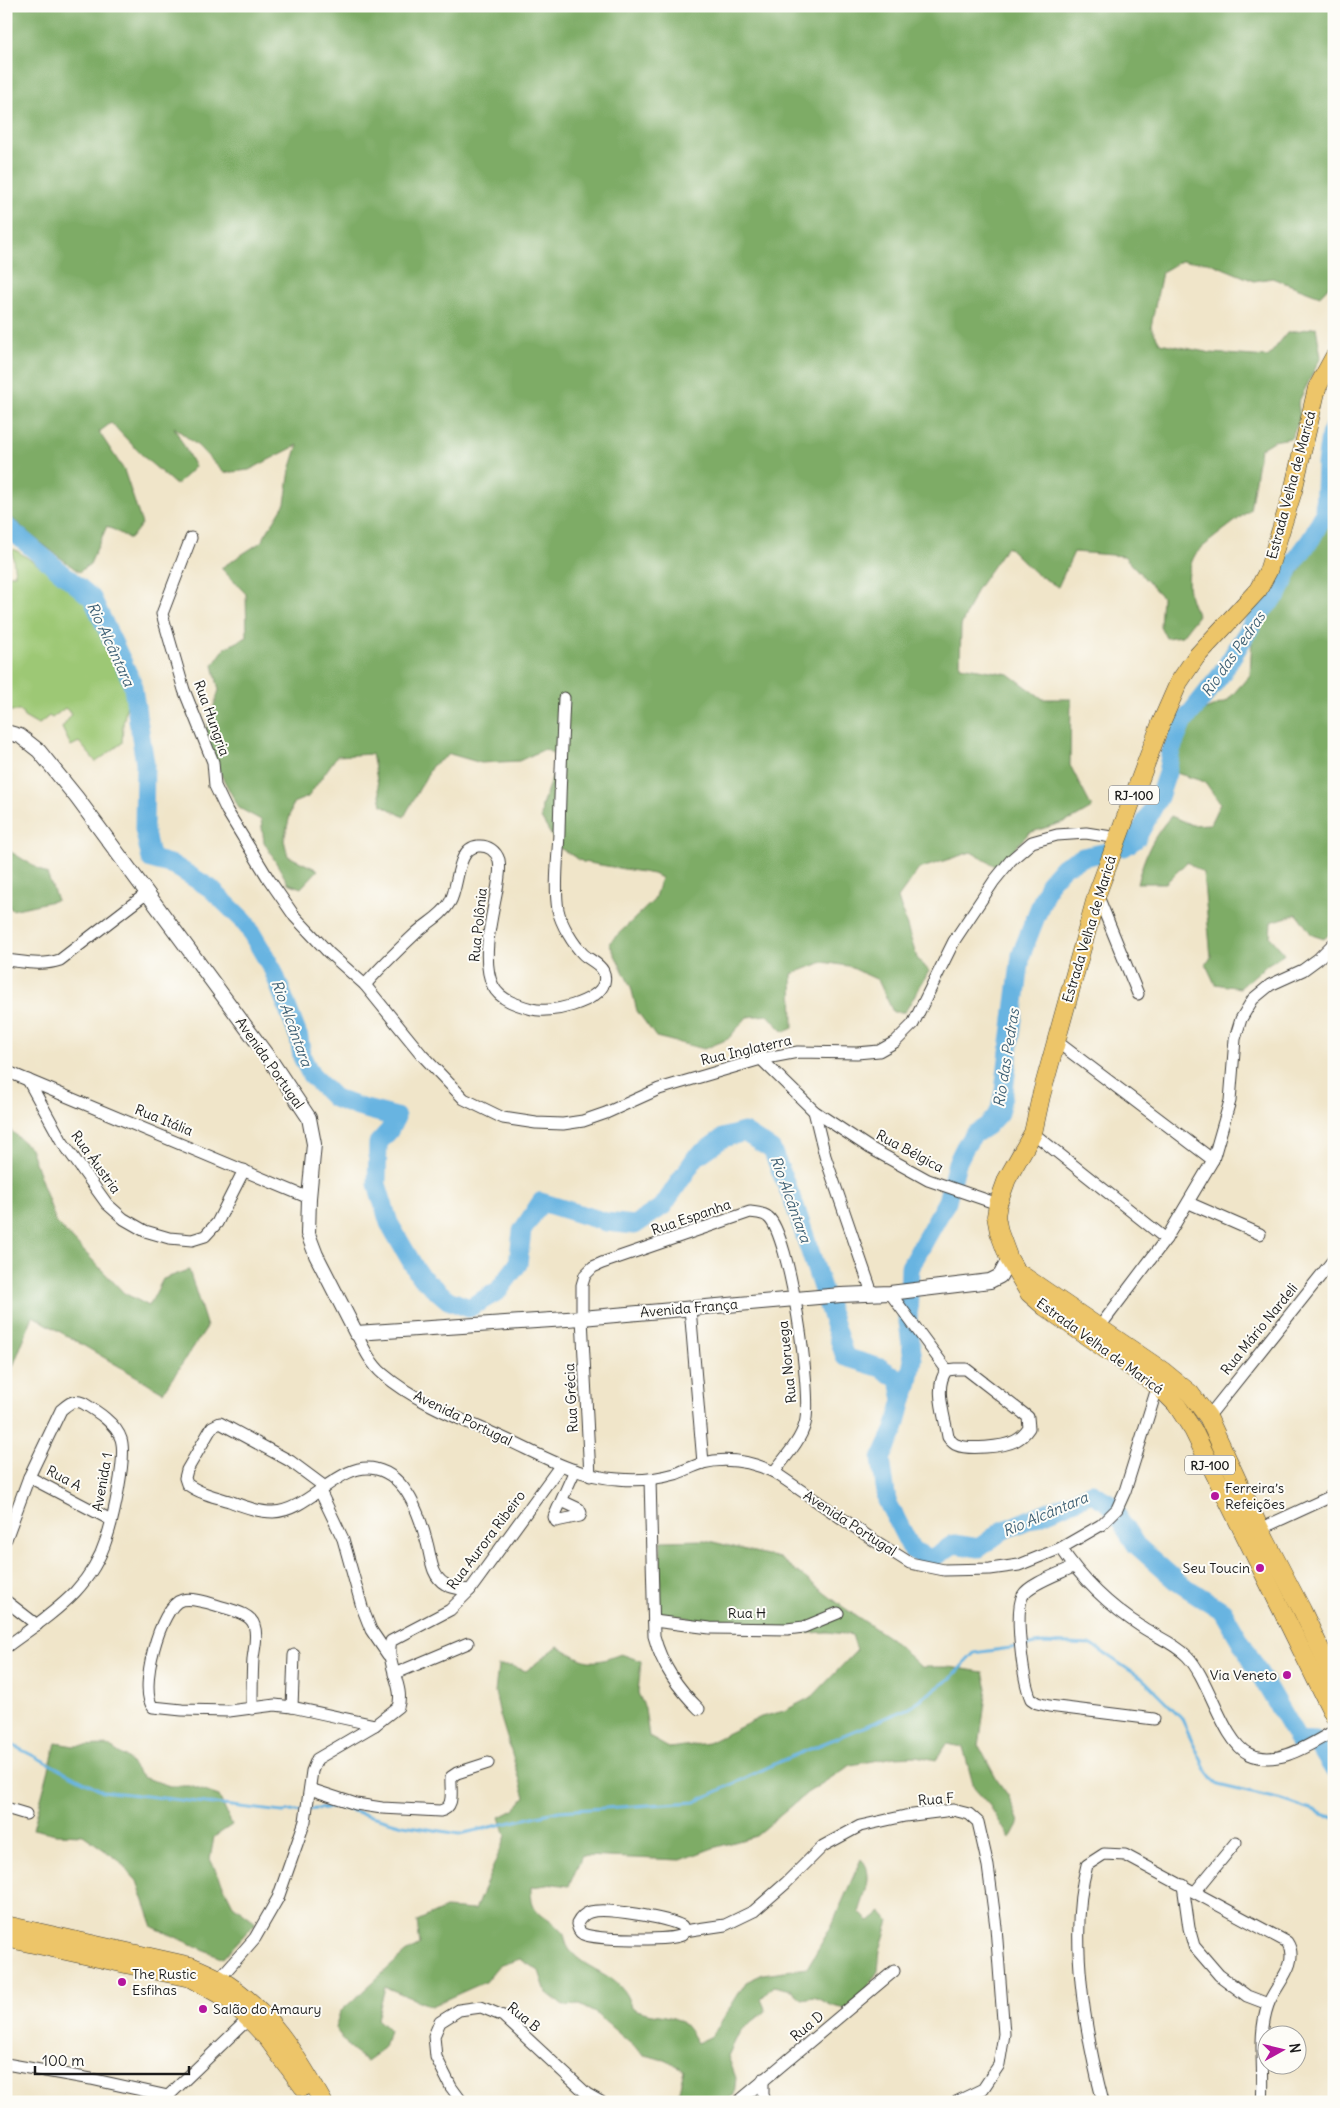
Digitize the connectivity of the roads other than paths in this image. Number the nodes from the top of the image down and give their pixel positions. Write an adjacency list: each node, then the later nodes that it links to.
1 (1334, 357): 5 (main road, Estrada Velha de Maricá / RJ-100)
2 (191, 538): 10 (street, Rua Hungria)
3 (564, 698): 10 (street, Rua Polônia)
4 (6, 732): 6 (street, Avenida Portugal)
5 (1118, 838): 7 (main road, Estrada Velha de Maricá / RJ-100); 13 (street, Rua Inglaterra)
6 (147, 892): 9 (street); 20 (street, Avenida Portugal)
7 (1097, 894): 11 (street); 12 (main road, Estrada Velha de Maricá / RJ-100)
8 (1334, 943): 18 (street)
9 (6, 960)
10 (365, 986): 13 (street, Rua Inglaterra)
11 (1138, 994)
12 (1056, 1041): 17 (main road, Estrada Velha de Maricá / RJ-100); 18 (street)
13 (761, 1059): 16 (street, Rua Bélgica)
14 (6, 1071): 15 (street, Rua Itália)
15 (28, 1080): 19 (street, Rua Itália); 19 (street, Rua Áustria)
16 (814, 1111): 22 (street, Rua Bélgica); 27 (street)
17 (1033, 1133): 22 (main road, Estrada Velha de Maricá / RJ-100); 24 (street)
18 (1213, 1160): 21 (street)
19 (244, 1170): 20 (street, Rua Itália)
20 (309, 1198): 33 (street, Avenida Portugal)
21 (1189, 1203): 23 (street); 24 (street)
22 (998, 1204): 26 (main road, Estrada Velha de Maricá / RJ-100)
23 (1260, 1234)
24 (1166, 1239): 32 (street)
25 (1334, 1259): 36 (street, Rua Mário Nardeli)
26 (1012, 1264): 28 (street, Avenida França); 32 (main road, Estrada Velha de Maricá / RJ-100); 35 (main road, Estrada Velha de Maricá / RJ-100)
27 (872, 1293): 28 (street, Avenida França); 29 (street, Avenida França)
28 (890, 1293): 34 (street)
29 (795, 1299): 30 (street, Avenida França); 31 (street, Rua Espanha); 40 (street, Rua Noruega)
30 (690, 1308): 31 (street, Avenida França); 37 (street)
31 (582, 1318): 33 (street, Avenida França); 41 (street, Rua Grécia)
32 (1098, 1329): 35 (main road, Estrada Velha de Maricá / RJ-100)
33 (356, 1333): 38 (street, Avenida Portugal)
34 (947, 1370): 34 (street)
35 (1160, 1379): 36 (main road, Estrada Velha de Maricá / RJ-100); 50 (street, Avenida Portugal); 66 (main road, Estrada Velha de Maricá / RJ-100)
36 (1208, 1417): 48 (main road, Estrada Velha de Maricá / RJ-100)
37 (703, 1463): 40 (street, Avenida Portugal); 43 (street, Avenida Portugal)
38 (560, 1466): 39 (street, Avenida Portugal); 52 (street, Rua Aurora Ribeiro)
39 (574, 1470): 41 (street, Avenida Portugal); 46 (street)
40 (774, 1472): 50 (street, Avenida Portugal)
41 (590, 1476): 43 (street, Avenida Portugal)
42 (29, 1477): 47 (street, Rua A); 47 (street, Avenida 1); 49 (street, Avenida 1)
43 (650, 1479): 55 (street)
44 (323, 1489): 44 (street); 52 (street); 60 (street)
45 (1334, 1495): 48 (street)
46 (562, 1500)
47 (111, 1520): 56 (street, Avenida 1)
48 (1260, 1529): 62 (main road, Estrada Velha de Maricá / RJ-100)
49 (6, 1539)
50 (1061, 1548): 51 (street)
51 (1073, 1567): 67 (street); 69 (street)
52 (470, 1590): 60 (street, Rua Aurora Ribeiro)
53 (6, 1601): 56 (street)
54 (838, 1613): 55 (street, Rua H)
55 (654, 1621): 65 (street)
56 (37, 1625): 58 (street, Avenida 1)
57 (468, 1643): 61 (street)
58 (6, 1647)
59 (294, 1655): 63 (street)
60 (388, 1655): 61 (street)
61 (394, 1674): 68 (street)
62 (1334, 1678)
63 (292, 1706): 64 (street); 68 (street)
64 (252, 1709): 64 (street)
65 (699, 1709)
66 (1334, 1716)
67 (1154, 1719)
68 (375, 1724): 71 (street)
69 (1334, 1731)
70 (488, 1763): 71 (street)
71 (310, 1789): 81 (street)
72 (6, 1808): 73 (street)
73 (26, 1814)
74 (1236, 1842): 76 (street)
75 (1183, 1886): 76 (street); 82 (street); 94 (street)
76 (1195, 1892): 82 (street)
77 (6, 1925): 81 (main road)
78 (684, 1931): 78 (street, Rua F); 93 (street, Rua F)
79 (6, 1938): 83 (main road)
80 (894, 1971): 85 (street, Rua D)
81 (219, 1979): 83 (main road)
82 (1268, 2004): 95 (street)
83 (259, 2019): 86 (street); 87 (main road); 88 (main road)
84 (6, 2064): 86 (street)
85 (763, 2079): 91 (street, Rua D); 92 (street)
86 (167, 2100)
87 (311, 2102)
88 (323, 2102)
89 (462, 2102): 90 (street, Rua B)
90 (601, 2102)
91 (738, 2102)
92 (766, 2102)
93 (956, 2102)
94 (1103, 2102)
95 (1262, 2102)

